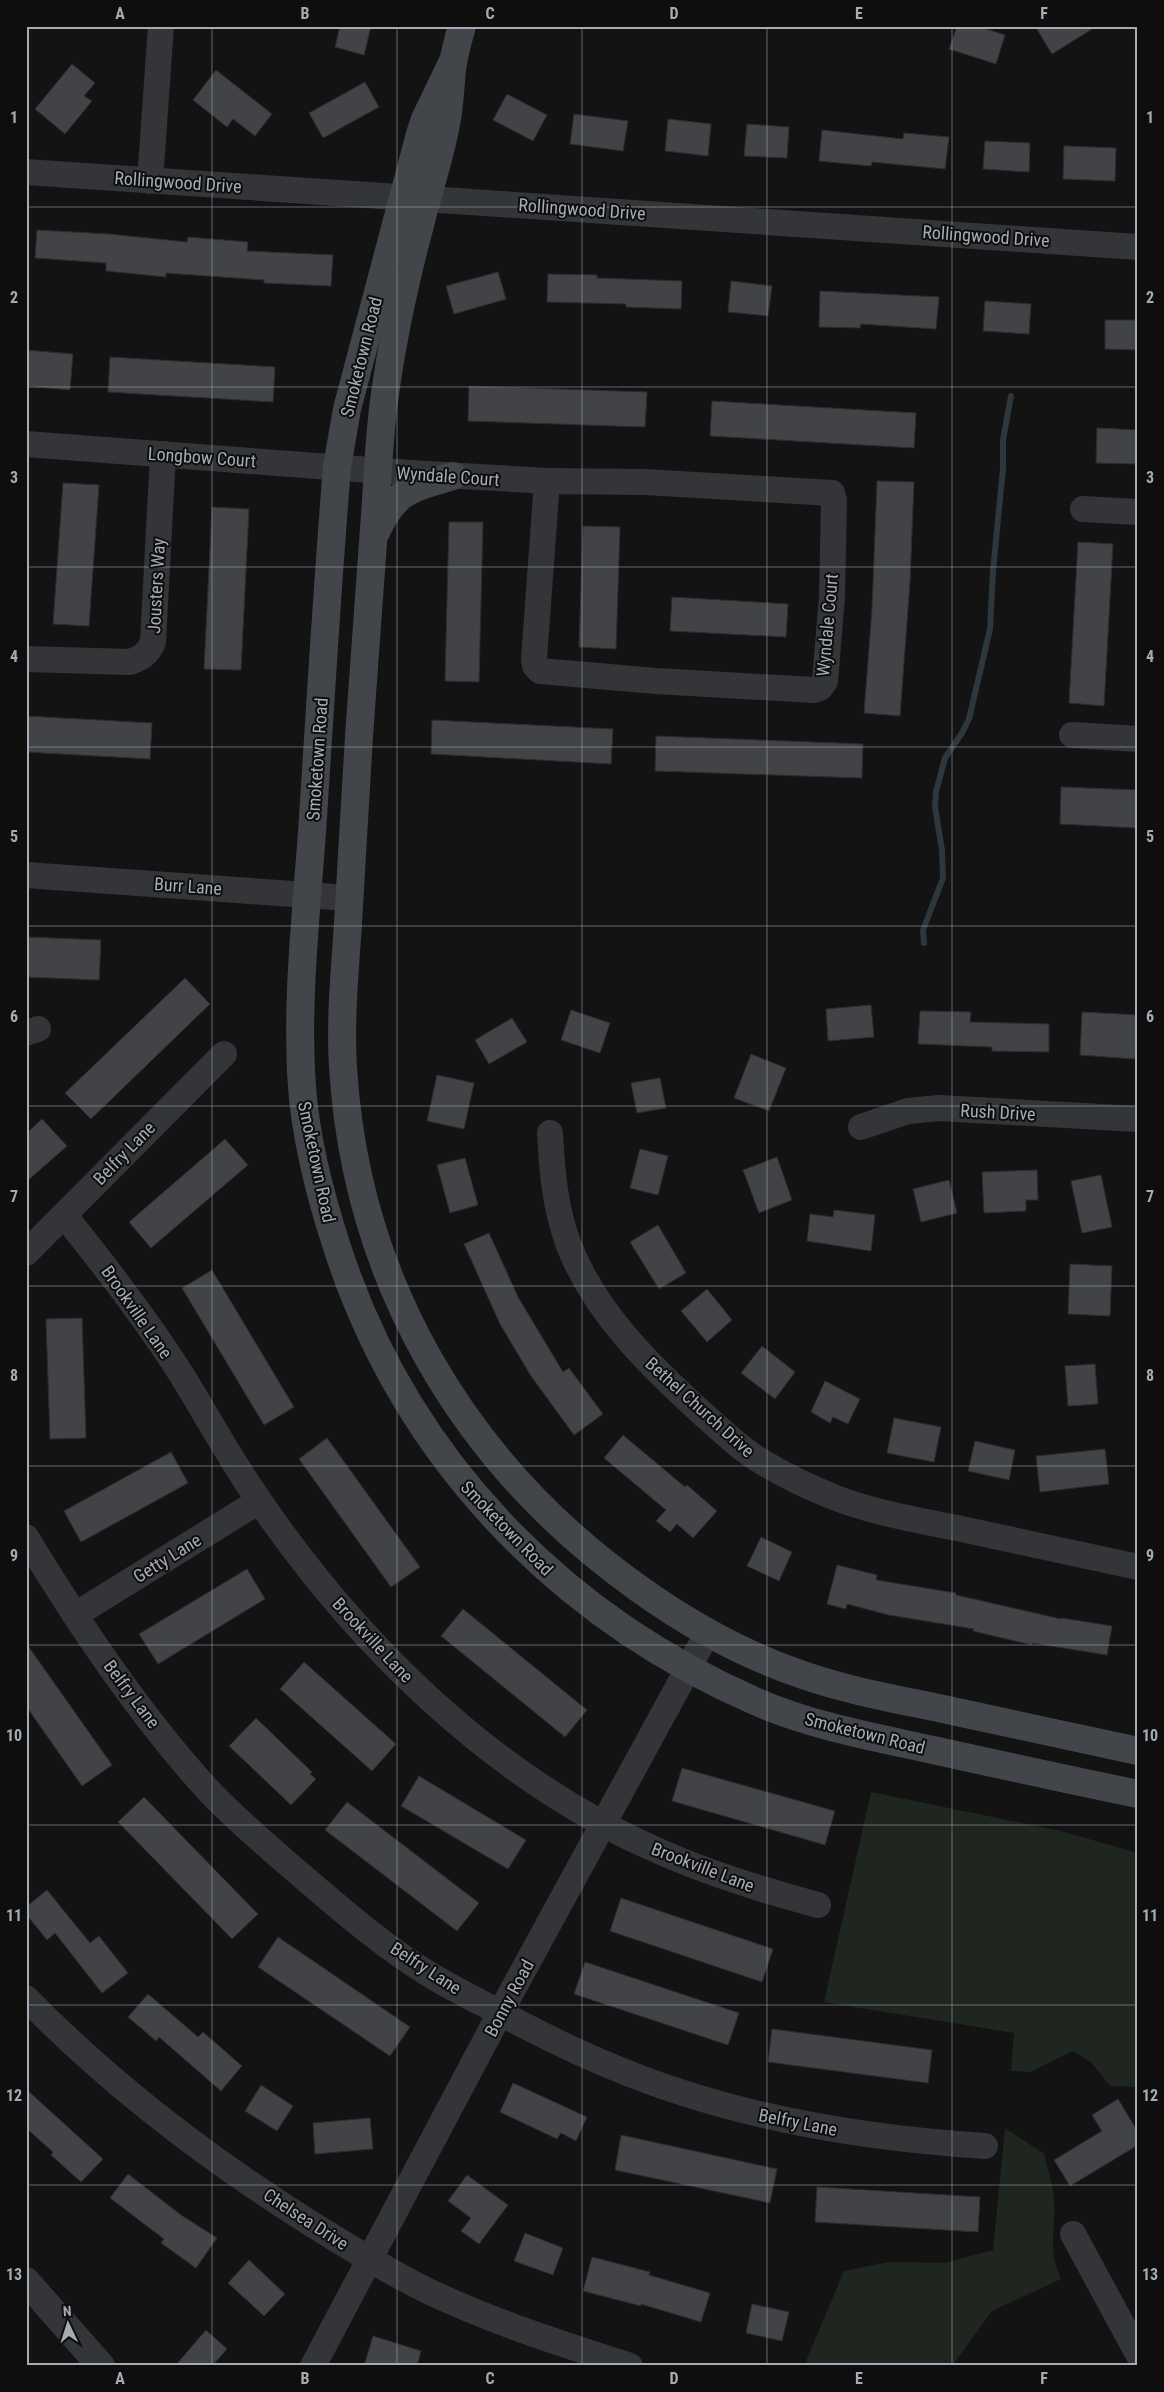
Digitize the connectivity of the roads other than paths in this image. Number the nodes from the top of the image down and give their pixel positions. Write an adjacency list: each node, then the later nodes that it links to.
1 (161, 26): 4 (street)
2 (462, 26): 5 (main road, Smoketown Road)
3 (26, 172): 4 (street, Rollingwood Drive)
4 (150, 180): 5 (street, Rollingwood Drive)
5 (414, 198): 6 (street, Rollingwood Drive); 9 (main road, Smoketown Road); 10 (main road, Smoketown Road)
6 (1138, 247)
7 (26, 444): 8 (street, Longbow Court)
8 (163, 454): 9 (street, Longbow Court); 16 (street, Jousters Way)
9 (337, 468): 10 (street, Longbow Court); 20 (main road, Smoketown Road)
10 (378, 471): 11 (street, Wyndale Court); 15 (main road, Smoketown Road)
11 (454, 476): 12 (street, Wyndale Court); 15 (main road)
12 (547, 481): 12 (street, Wyndale Court)
13 (1083, 510): 14 (street)
14 (1138, 512)
15 (373, 538): 21 (main road, Smoketown Road)
16 (26, 658)
17 (1072, 735): 18 (street)
18 (1138, 739)
19 (26, 875): 20 (street, Burr Lane)
20 (307, 895): 21 (street, Burr Lane); 33 (main road, Smoketown Road)
21 (349, 898): 32 (main road, Smoketown Road)
22 (224, 1054): 26 (street, Belfry Lane)
23 (1138, 1120): 24 (street, Rush Drive)
24 (861, 1127)
25 (550, 1133): 30 (street, Bethel Church Drive)
26 (64, 1215): 27 (street, Belfry Lane); 28 (street, Brookville Lane)
27 (26, 1254)
28 (259, 1501): 31 (street, Getty Lane); 36 (street, Brookville Lane)
29 (26, 1537): 31 (street, Belfry Lane)
30 (1138, 1567)
31 (75, 1615): 39 (street, Belfry Lane)
32 (708, 1632): 33 (street, Bonny Road); 34 (main road, Smoketown Road)
33 (688, 1668): 35 (main road, Smoketown Road); 36 (street, Bonny Road)
34 (1138, 1751)
35 (1138, 1794)
36 (604, 1823): 37 (street, Brookville Lane); 39 (street, Bonny Road)
37 (818, 1905)
38 (26, 1998): 42 (street, Chelsea Drive)
39 (500, 2013): 40 (street, Belfry Lane); 42 (street, Bonny Road)
40 (986, 2146)
41 (1073, 2234): 44 (street)
42 (368, 2259): 46 (street, Bonny Road); 47 (street, Chelsea Drive)
43 (26, 2281): 45 (street)
44 (1138, 2354)
45 (101, 2366)
46 (313, 2366)
47 (630, 2366)

